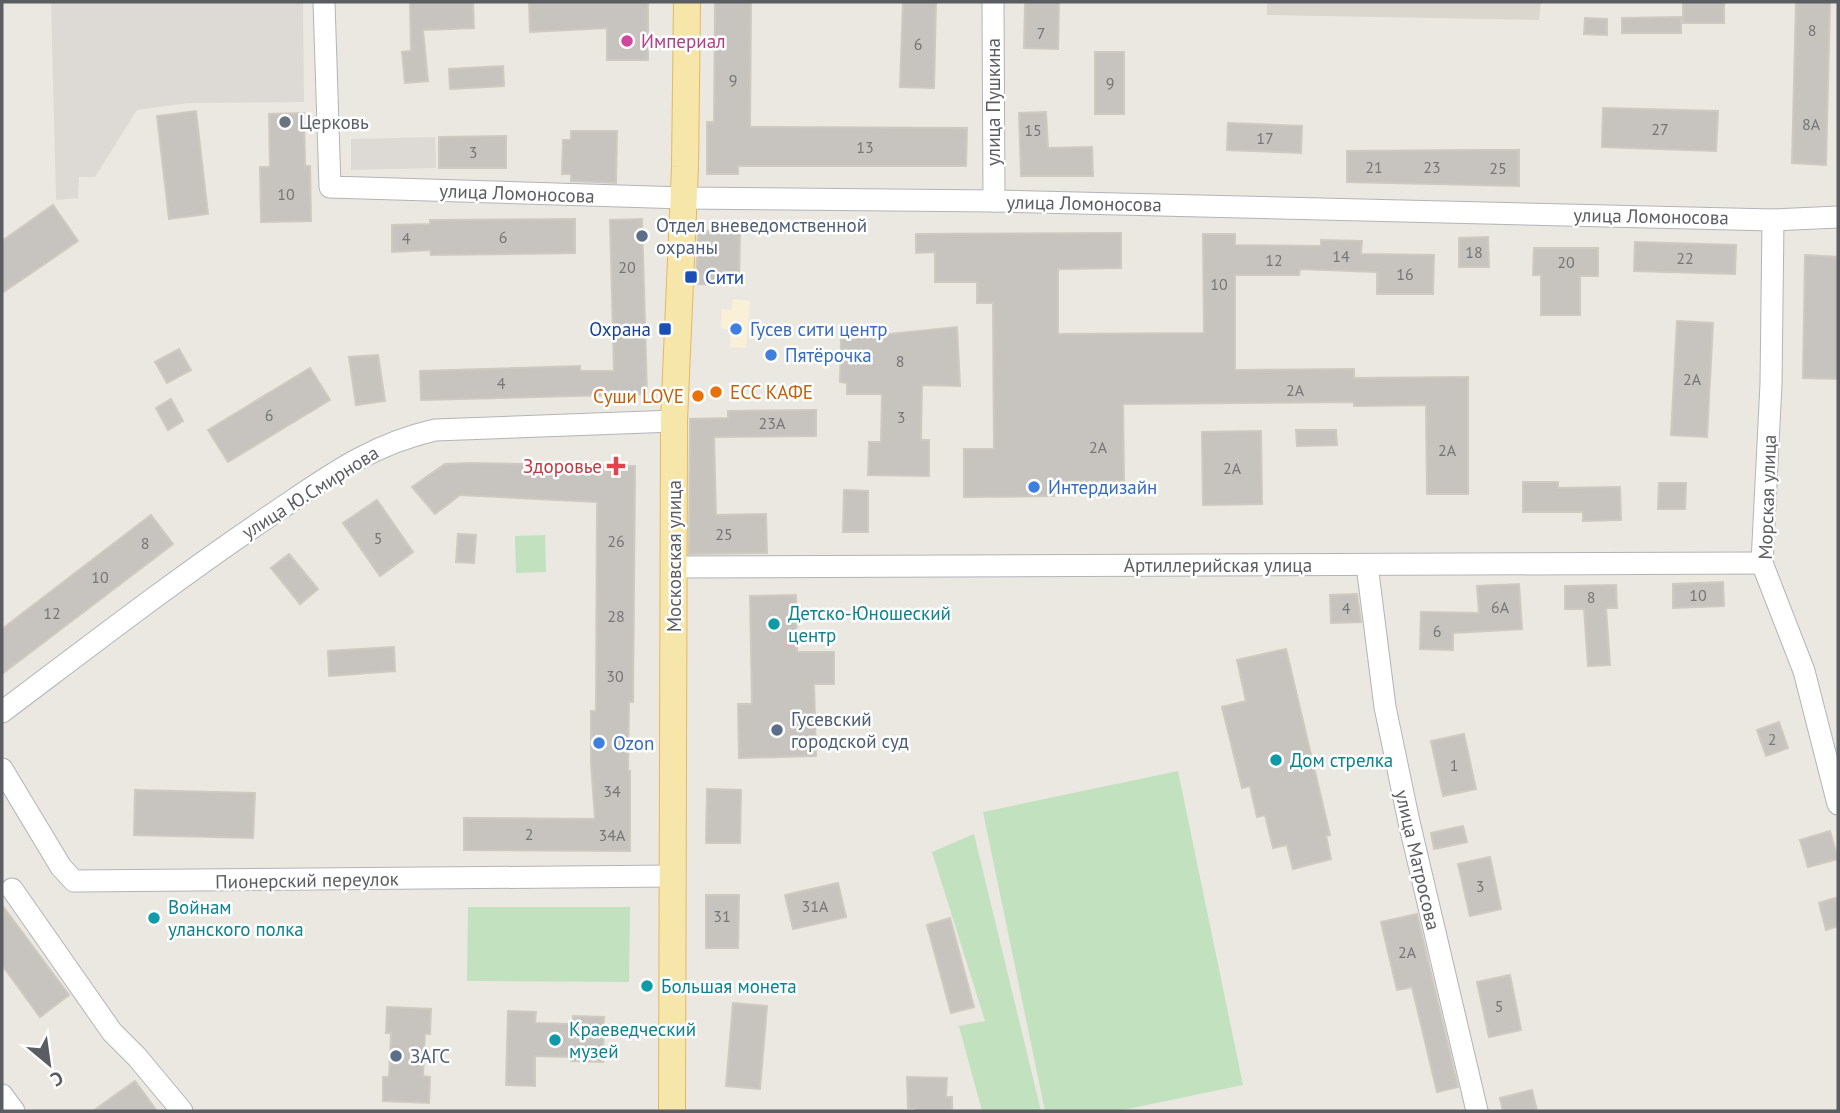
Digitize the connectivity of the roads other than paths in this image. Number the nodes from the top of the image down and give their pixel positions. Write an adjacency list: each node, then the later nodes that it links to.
1 (324, 2): 4 (street, улица Ломоносова)
2 (687, 2): 4 (main road, Московская улица)
3 (993, 2): 5 (street, улица Пушкина)
4 (684, 198): 5 (street, улица Ломоносова); 8 (main road, Московская улица)
5 (994, 201): 7 (street, улица Ломоносова)
6 (1838, 216): 7 (street, улица Ломоносова)
7 (1773, 220): 9 (street, Морская улица)
8 (674, 421): 11 (main road, Московская улица); 12 (street, улица Ю.Смирнова)
9 (1762, 563): 10 (street, Артиллерийская улица); 14 (street, Морская улица)
10 (1367, 565): 11 (street, Артиллерийская улица); 21 (street, улица Матросова)
11 (674, 567): 15 (main road, Московская улица)
12 (2, 712)
13 (2, 769): 15 (street, Пионерский переулок)
14 (1838, 804)
15 (673, 876): 20 (main road, Московская улица)
16 (12, 889): 19 (street)
17 (2, 1095): 18 (street)
18 (14, 1111)
19 (182, 1111)
20 (672, 1111)
21 (1477, 1111)

